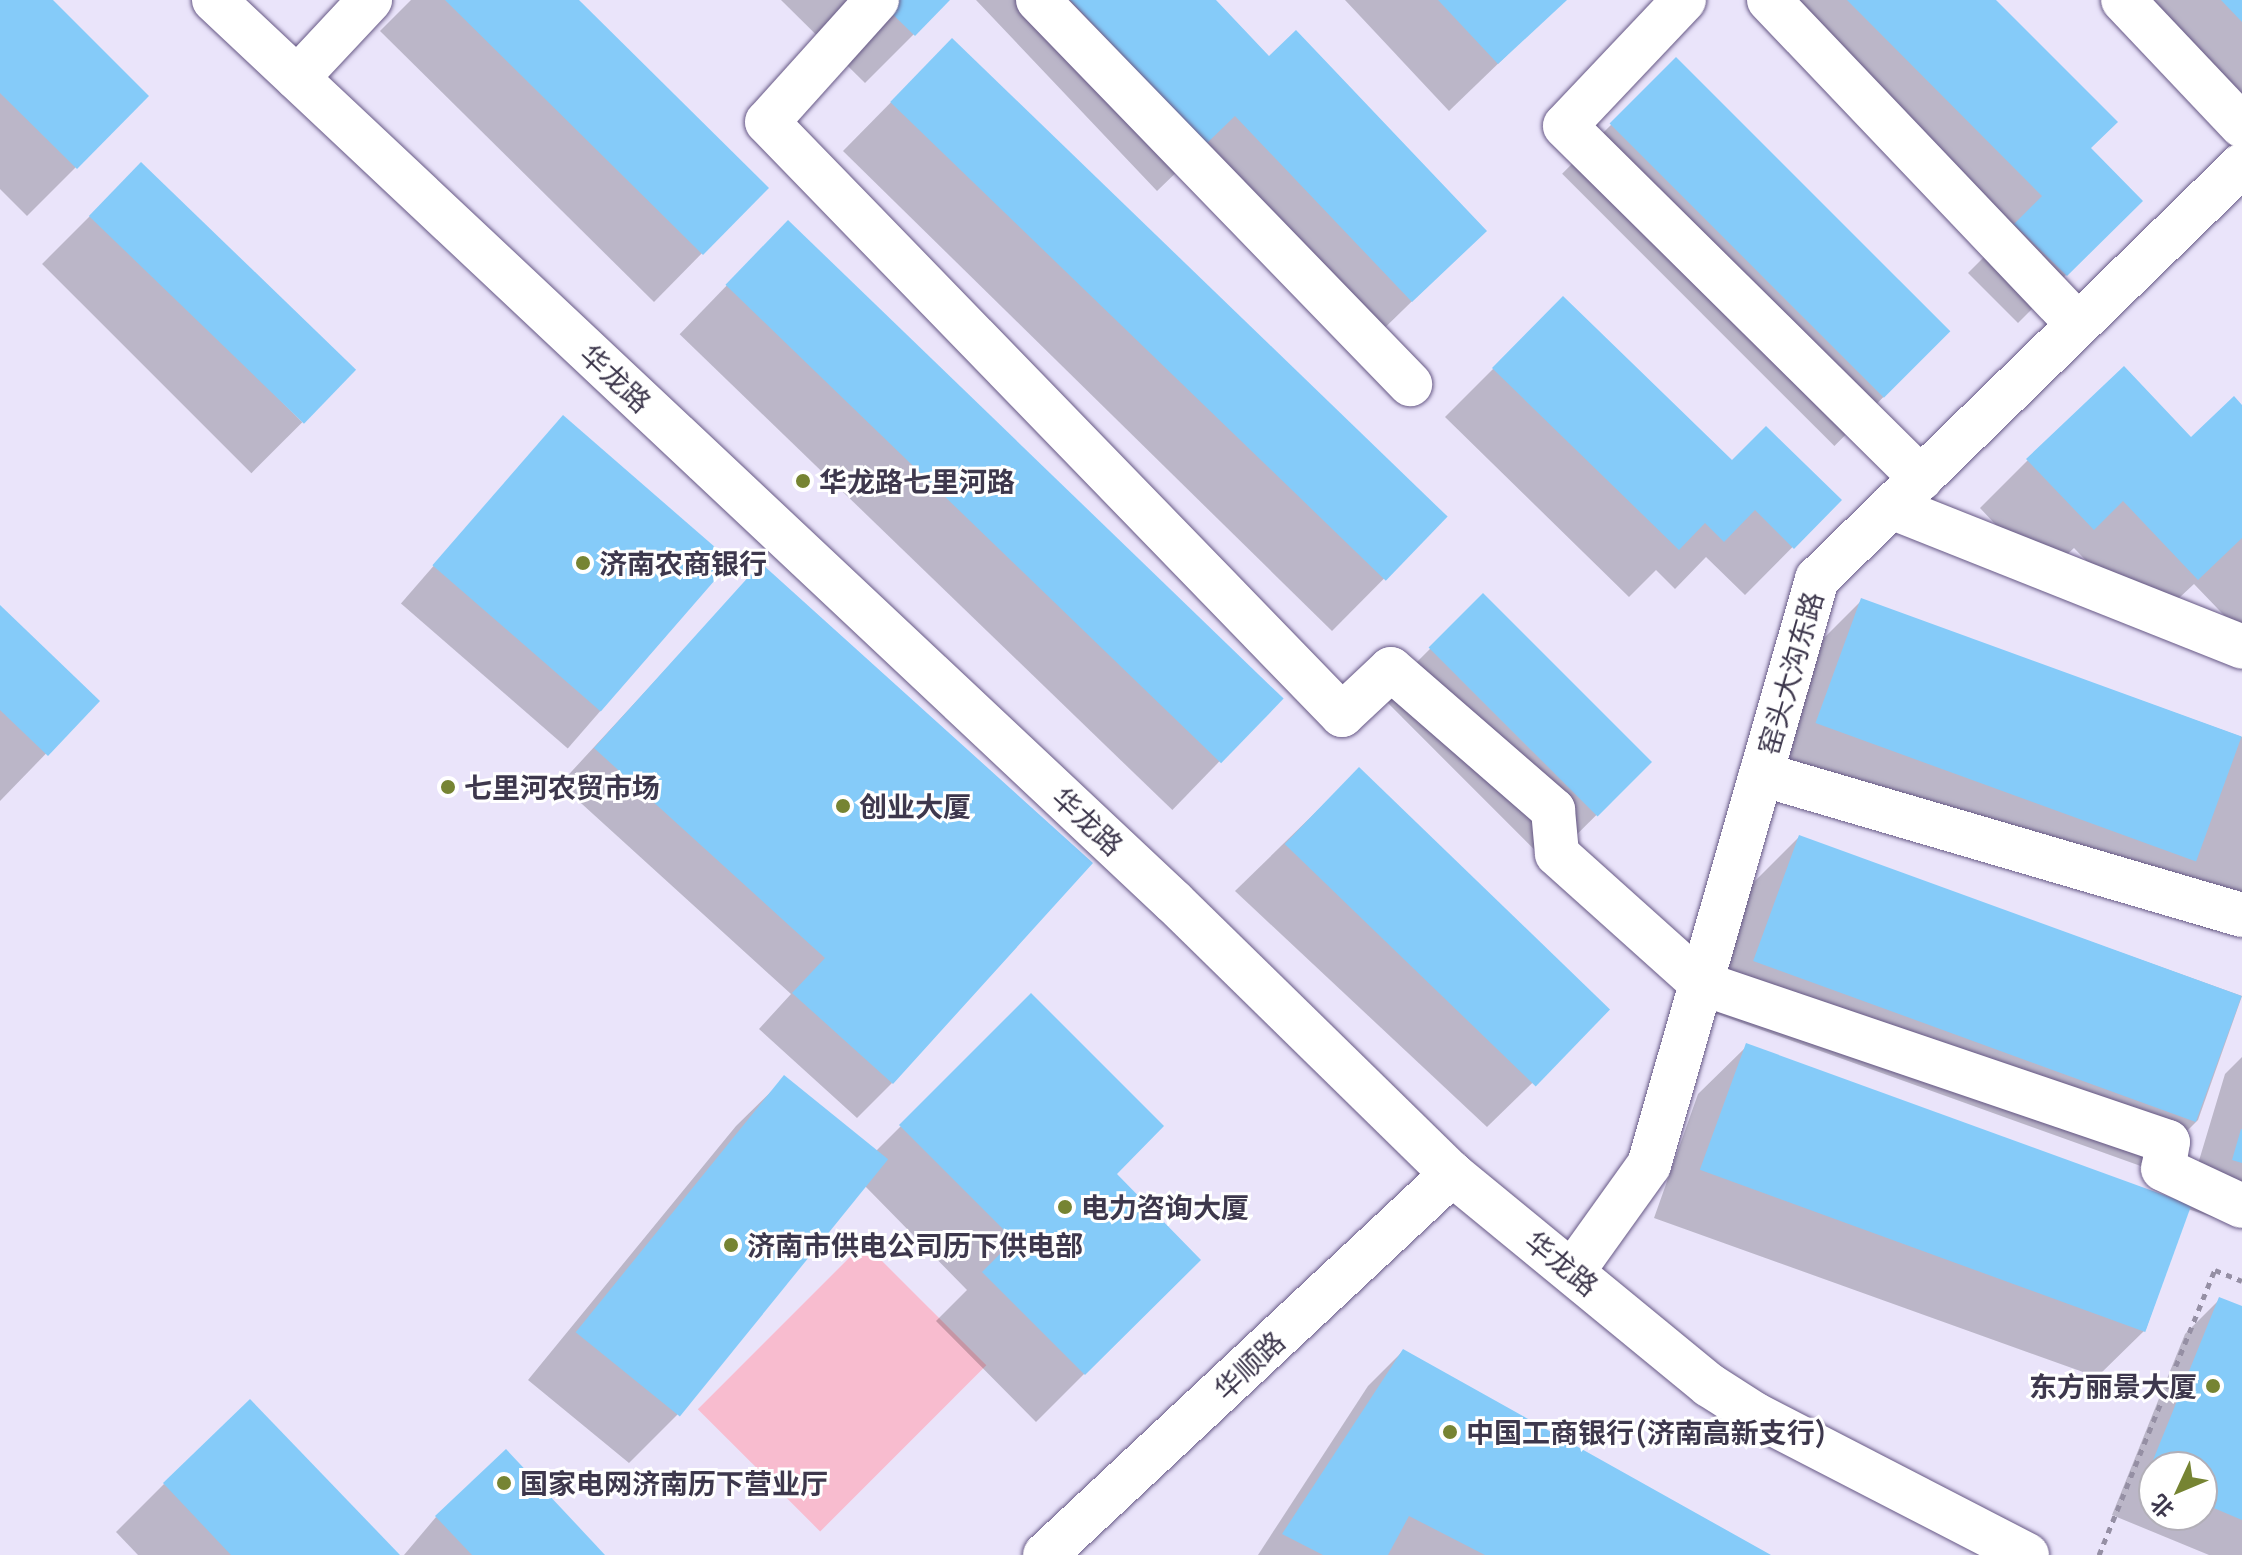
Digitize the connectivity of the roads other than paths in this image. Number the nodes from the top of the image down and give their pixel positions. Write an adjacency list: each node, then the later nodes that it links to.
1 (214, 0): 8 (street, 华龙路)
2 (370, 0): 8 (street)
3 (877, 0): 17 (street)
4 (1038, 0): 12 (street)
5 (1684, 0): 13 (street)
6 (1769, 0): 11 (street)
7 (2123, 0): 9 (street)
8 (297, 78): 18 (street, 华龙路)
9 (2242, 126)
10 (2242, 165): 11 (street, 窑头大沟东路)
11 (2078, 325): 13 (street, 窑头大沟东路)
12 (1410, 384)
13 (1906, 493): 14 (street); 15 (street, 窑头大沟东路)
14 (2242, 647)
15 (1761, 774): 16 (street); 17 (street, 窑头大沟东路)
16 (2242, 915)
17 (1701, 983): 19 (street); 20 (street, 窑头大沟东路)
18 (1452, 1174): 20 (street, 华龙路); 21 (street, 华顺路)
19 (2242, 1206)
20 (1573, 1271): 22 (street, 华龙路)
21 (1045, 1555)
22 (2027, 1555)

